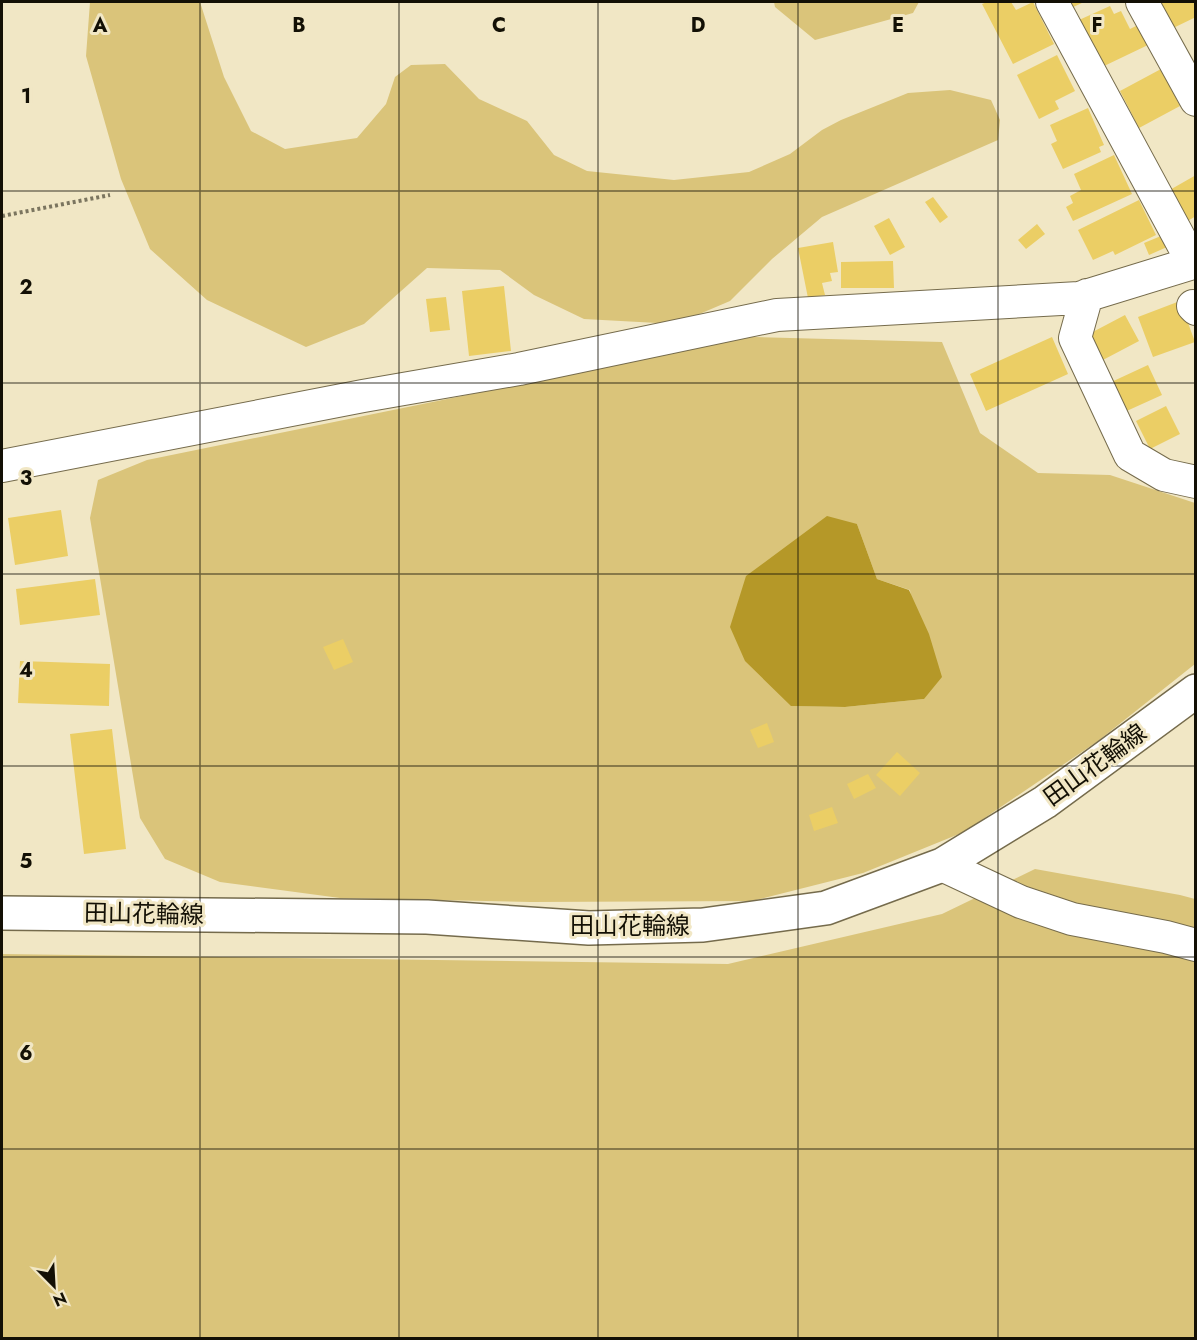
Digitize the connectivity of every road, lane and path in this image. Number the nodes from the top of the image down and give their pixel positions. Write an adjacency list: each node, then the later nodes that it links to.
1 (1052, 2): 6 (street)
2 (1142, 2): 3 (street)
3 (1196, 99)
4 (110, 195): 5 (path)
5 (2, 216)
6 (1194, 262): 7 (street)
7 (1087, 295): 8 (street); 9 (street)
8 (2, 466)
9 (1196, 482)
10 (1196, 691): 11 (main road, 田山花輪線)
11 (942, 865): 12 (main road, 田山花輪線); 13 (street)
12 (2, 913)
13 (1196, 945)

